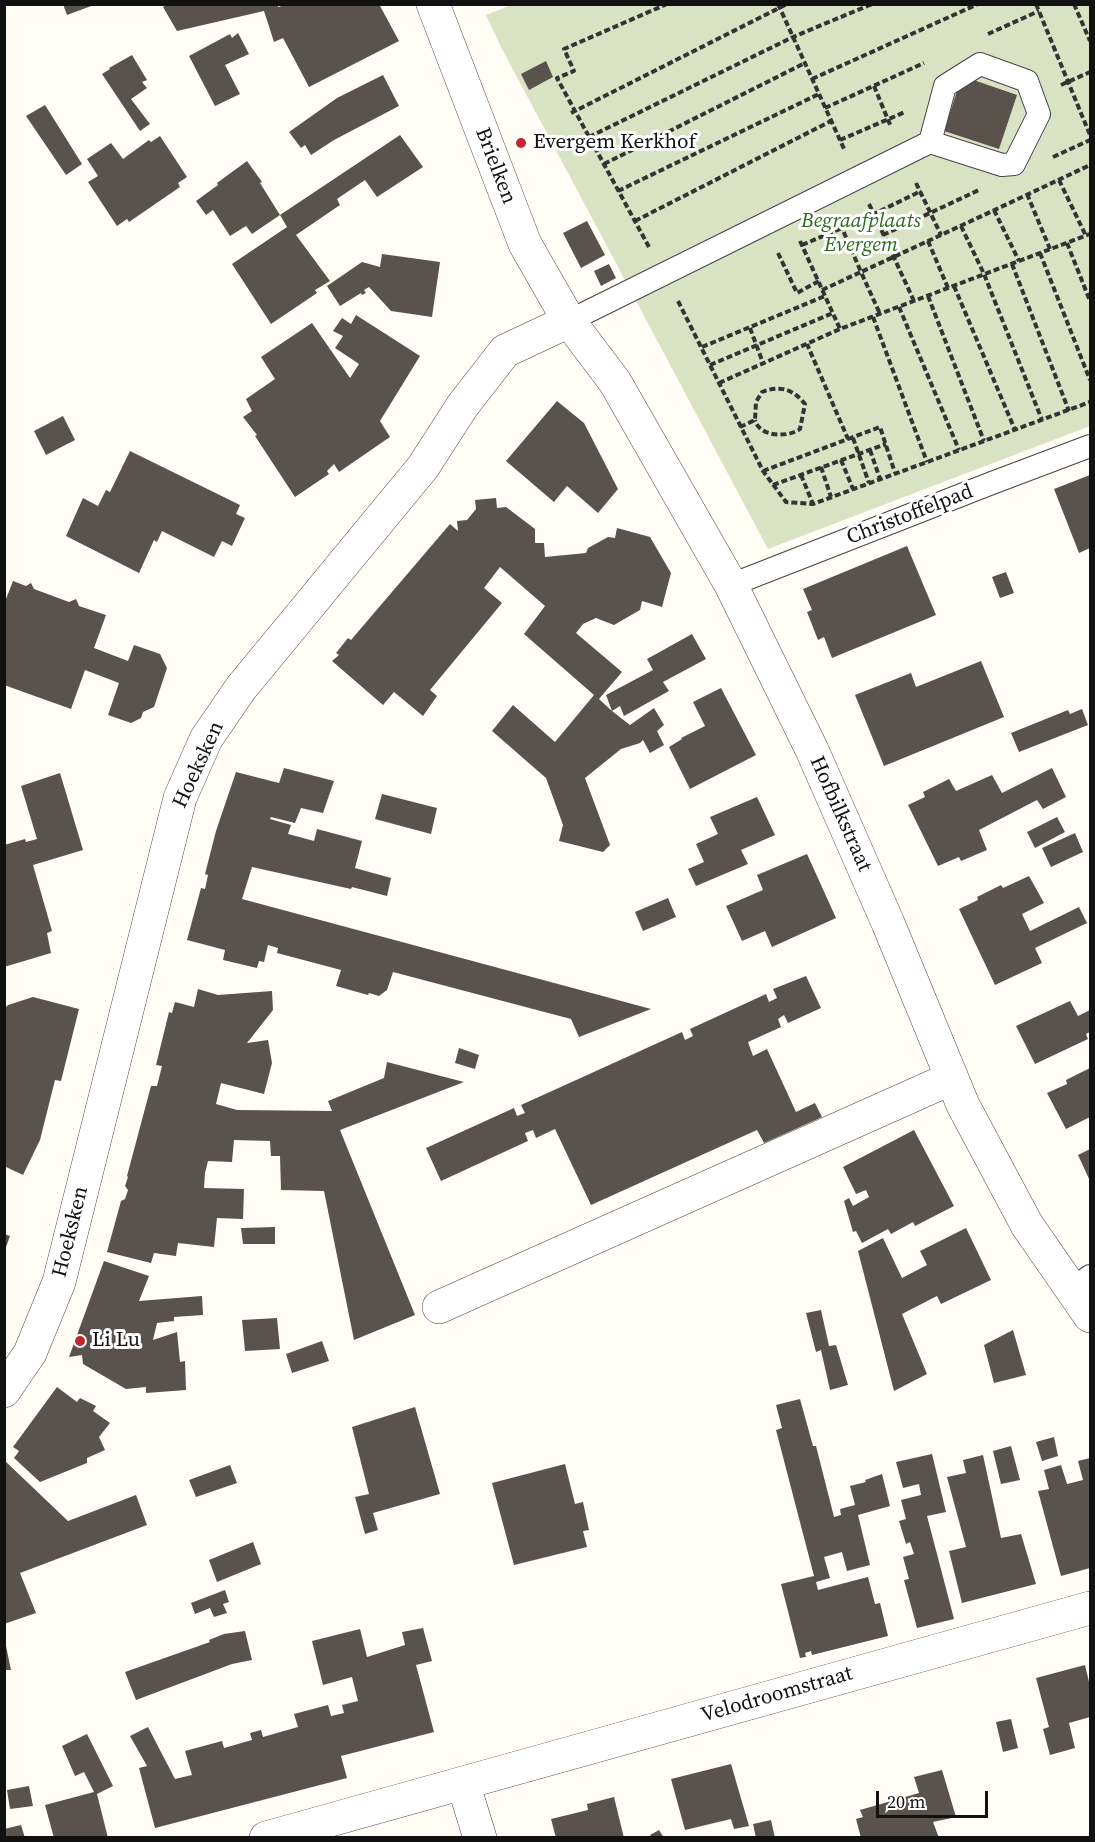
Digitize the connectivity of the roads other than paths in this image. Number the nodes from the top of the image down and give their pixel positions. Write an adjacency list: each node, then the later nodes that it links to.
1 (433, 4): 3 (street, Brielken)
2 (930, 142): 2 (lane); 3 (lane)
3 (569, 321): 5 (street, Hofbilkstraat); 10 (street, Hoeksken)
4 (1090, 446): 5 (lane, Christoffelpad)
5 (731, 585): 6 (street, Hofbilkstraat)
6 (952, 1078): 7 (street, Hofbilkstraat); 8 (street)
7 (1081, 1283): 9 (street, Hofbilkstraat)
8 (439, 1307)
9 (1090, 1316)
10 (4, 1390)
11 (1090, 1608): 12 (street, Velodroomstraat)
12 (464, 1783): 13 (street, Velodroomstraat); 14 (street)
13 (266, 1838)
14 (480, 1838)

